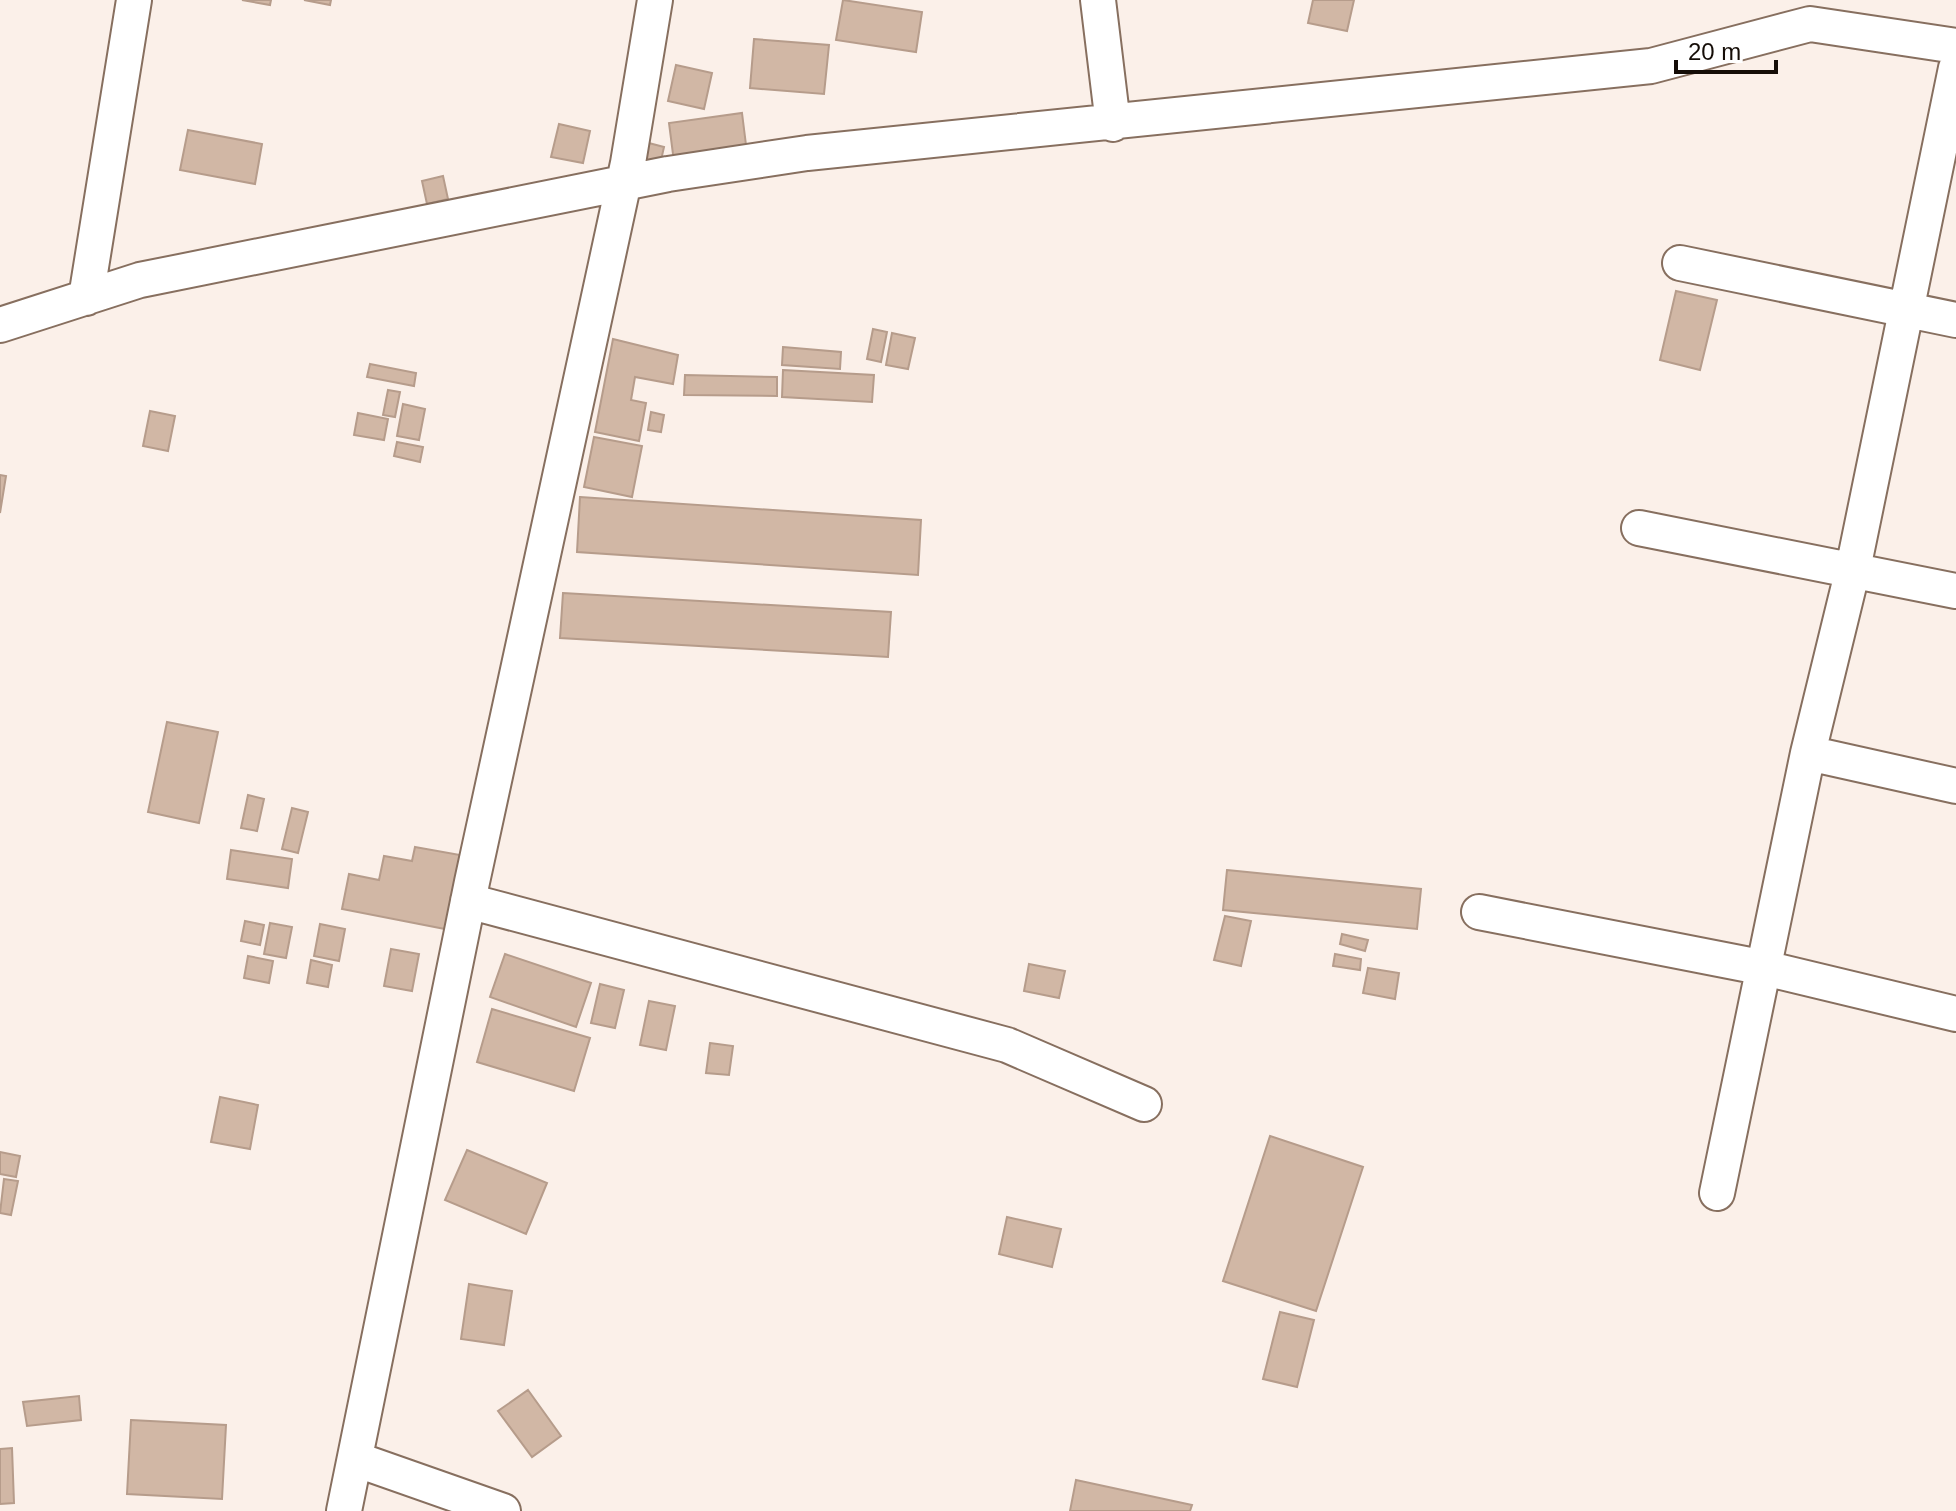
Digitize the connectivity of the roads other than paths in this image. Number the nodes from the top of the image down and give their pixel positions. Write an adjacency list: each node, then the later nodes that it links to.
1 (134, 0): 9 (street)
2 (655, 0): 7 (street)
3 (1098, 0): 6 (street)
4 (1956, 46): 6 (street)
5 (1956, 68): 10 (street)
6 (1113, 124): 7 (street)
7 (623, 185): 9 (street); 18 (street)
8 (1680, 263): 10 (street)
9 (86, 298): 12 (street)
10 (1906, 309): 11 (street); 14 (street)
11 (1956, 320)
12 (0, 325)
13 (1639, 528): 14 (street)
14 (1853, 569): 15 (street); 16 (street)
15 (1956, 591)
16 (1808, 753): 17 (street); 22 (street)
17 (1956, 786)
18 (468, 901): 21 (street); 23 (street)
19 (1479, 912): 20 (street)
20 (1956, 1014)
21 (1144, 1104)
22 (1717, 1193)
23 (355, 1459): 24 (street); 25 (street)
24 (344, 1511)
25 (503, 1511)

